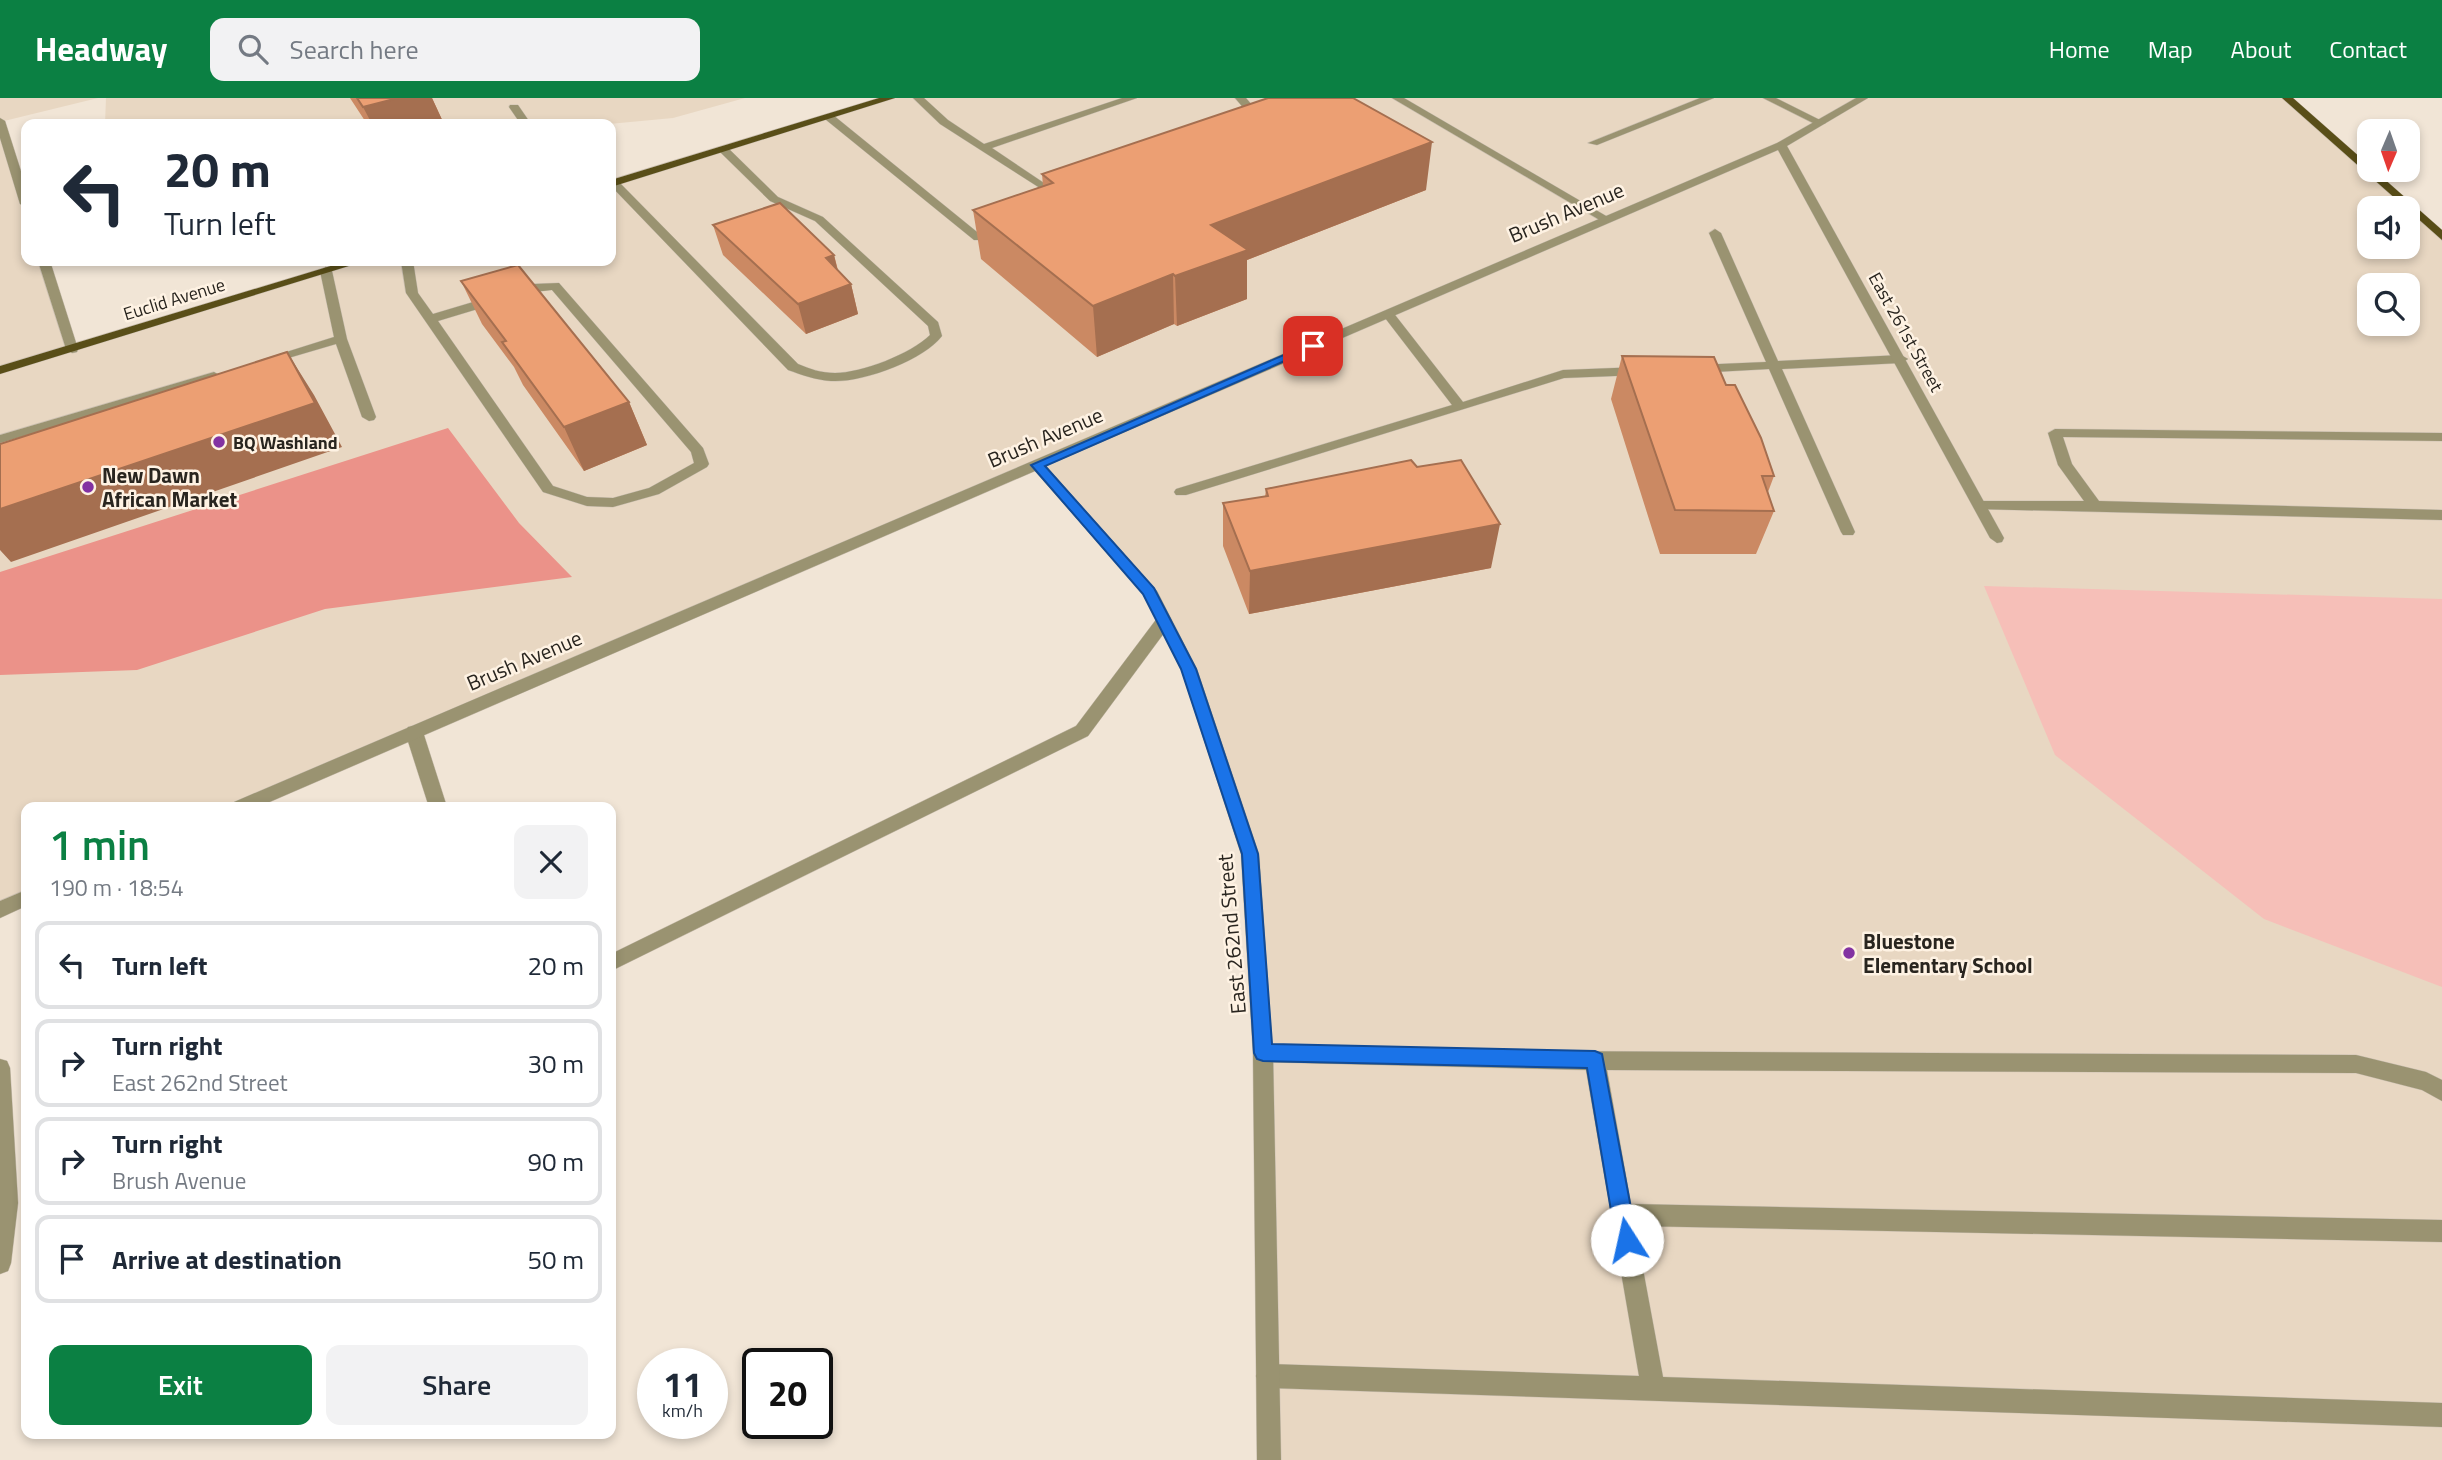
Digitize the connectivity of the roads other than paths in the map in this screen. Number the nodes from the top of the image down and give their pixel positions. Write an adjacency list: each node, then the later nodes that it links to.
1 (890, 98): 11 (main road)
2 (918, 98): 18 (street)
3 (1132, 98): 18 (street)
4 (1240, 98): 14 (street)
5 (1397, 98): 24 (street)
6 (1709, 98): 16 (street)
7 (1768, 98): 15 (street)
8 (1863, 98): 15 (street, Brush Avenue)
9 (2287, 98): 26 (main road)
10 (514, 107): 12 (street)
11 (829, 117): 19 (main road); 27 (street)
12 (523, 119)
13 (0, 121): 23 (street)
14 (1227, 121)
15 (1821, 123): 17 (street, Brush Avenue)
16 (1593, 143)
17 (1781, 145): 24 (street, Brush Avenue); 36 (street, East 261st Street)
18 (982, 148): 20 (street)
19 (723, 149): 21 (main road); 22 (street)
20 (1082, 173)
21 (616, 182)
22 (616, 186)
23 (21, 188)
24 (1607, 220): 32 (street, Brush Avenue)
25 (1715, 233): 38 (street)
26 (2442, 236)
27 (978, 238)
28 (46, 266): 35 (street)
29 (342, 266): 31 (main road, Euclid Avenue)
30 (408, 266): 33 (street)
31 (326, 271): 34 (street); 35 (main road, Euclid Avenue)
32 (1388, 314): 43 (street); 47 (street, Brush Avenue)
33 (431, 319): 33 (street)
34 (341, 339): 37 (street); 44 (street)
35 (72, 349): 39 (main road, Euclid Avenue)
36 (1901, 359): 38 (street); 49 (street, East 261st Street)
37 (250, 366)
38 (1775, 366): 41 (street); 52 (street)
39 (0, 370)
40 (1656, 370): 43 (street)
41 (1682, 370)
42 (223, 373): 46 (street)
43 (1460, 407): 48 (street)
44 (369, 417)
45 (2442, 437): 50 (street)
46 (0, 439)
47 (1037, 465): 54 (street, East 262nd Street); 55 (street, Brush Avenue)
48 (1181, 492)
49 (1980, 506): 50 (street); 53 (street, East 261st Street)
50 (2095, 506): 51 (street)
51 (2442, 514)
52 (1848, 532)
53 (1997, 538)
54 (1164, 621): 60 (street); 61 (street, East 262nd Street)
55 (414, 732): 56 (street, Brush Avenue); 57 (street)
56 (252, 802)
57 (436, 802)
58 (21, 900): 59 (street)
59 (0, 910)
60 (616, 961)
61 (1263, 1053): 62 (street); 68 (street, East 262nd Street)
62 (1595, 1060): 64 (street); 65 (street)
63 (0, 1068): 67 (street)
64 (2442, 1091)
65 (1622, 1215): 66 (street); 69 (street)
66 (2442, 1231)
67 (0, 1263)
68 (1268, 1376): 69 (street); 71 (street, East 262nd Street)
69 (1653, 1389): 70 (street)
70 (2442, 1415)
71 (1269, 1460)

